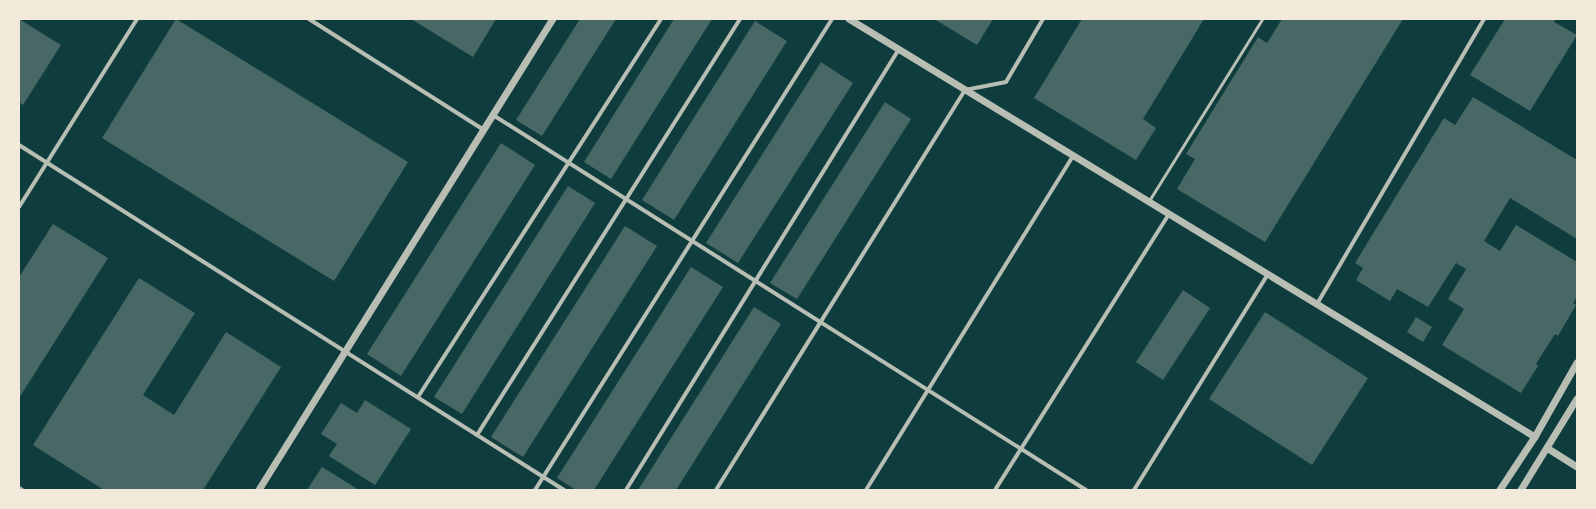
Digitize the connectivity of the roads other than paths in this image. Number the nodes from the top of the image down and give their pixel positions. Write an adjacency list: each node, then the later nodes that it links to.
1 (137, 19): 17 (street)
2 (309, 19): 14 (street)
3 (553, 19): 13 (street)
4 (661, 19): 18 (street)
5 (740, 19): 19 (street)
6 (832, 19): 23 (street)
7 (849, 19): 11 (street)
8 (1043, 19): 12 (street)
9 (1263, 19): 20 (lane)
10 (1484, 19): 26 (street)
11 (899, 49): 12 (street); 25 (street)
12 (965, 90): 16 (street); 27 (street)
13 (493, 115): 14 (street); 18 (street)
14 (484, 130): 28 (street)
15 (19, 145): 17 (street)
16 (1073, 156): 20 (street); 30 (street)
17 (47, 162): 21 (street); 28 (street)
18 (568, 163): 19 (street); 31 (street)
19 (626, 200): 23 (street); 33 (street)
20 (1149, 202): 22 (street)
21 (19, 208)
22 (1169, 214): 24 (street); 36 (street)
23 (692, 241): 25 (street); 38 (street)
24 (1268, 274): 26 (street); 49 (street)
25 (755, 281): 27 (street); 44 (street)
26 (1317, 304): 34 (street)
27 (821, 322): 30 (street); 45 (street)
28 (345, 352): 31 (street); 41 (street)
29 (1577, 363): 34 (street)
30 (928, 390): 36 (street); 46 (street)
31 (418, 397): 33 (street)
32 (1577, 399): 35 (street)
33 (477, 435): 38 (street)
34 (1535, 437): 50 (street)
35 (1547, 448): 37 (street); 51 (street)
36 (1021, 449): 47 (street); 48 (street)
37 (1577, 467)
38 (543, 477): 42 (street); 43 (street)
39 (19, 488): 40 (street)
40 (22, 490)
41 (259, 490)
42 (535, 490)
43 (564, 490)
44 (626, 490)
45 (716, 490)
46 (866, 490)
47 (995, 490)
48 (1086, 490)
49 (1134, 490)
50 (1500, 490)
51 (1521, 490)

